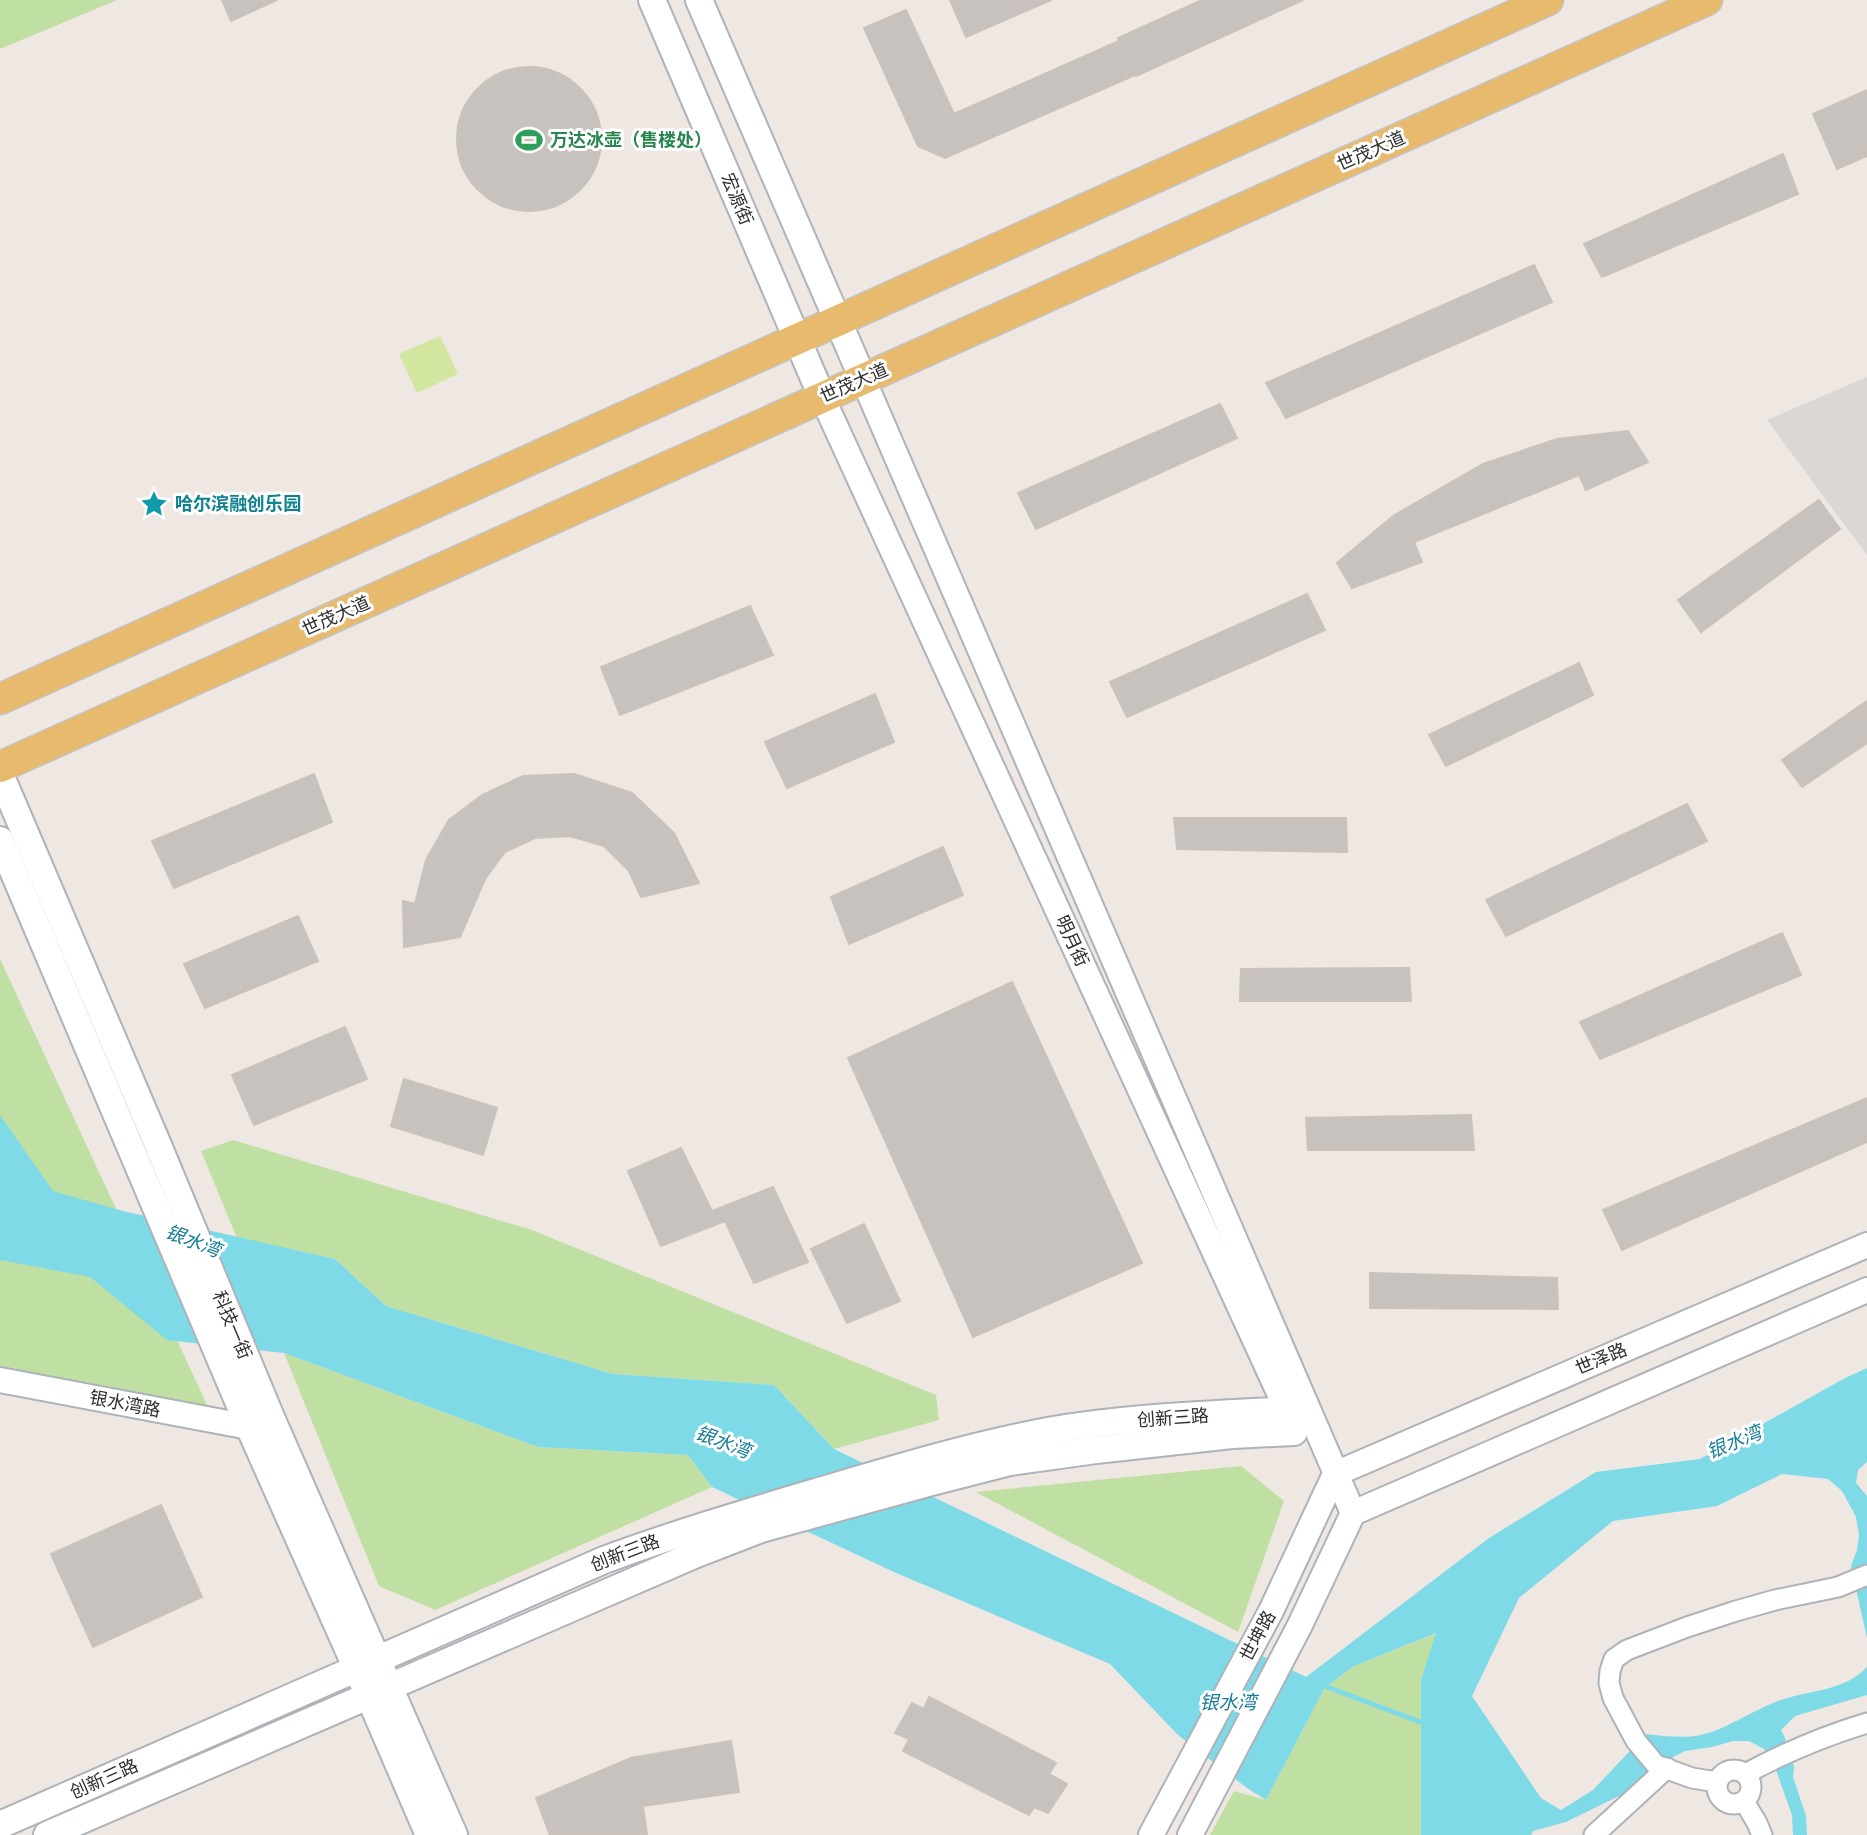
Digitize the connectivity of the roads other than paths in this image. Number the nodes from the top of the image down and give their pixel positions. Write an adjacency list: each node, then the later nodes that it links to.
1 (652, 0): 6 (main road, 宏源街)
2 (699, 0): 5 (main road)
3 (1548, 0): 5 (main road)
4 (1707, 0): 7 (main road, 世茂大道)
5 (837, 321): 6 (main road); 7 (main road)
6 (797, 339): 8 (main road, 宏源街); 9 (main road)
7 (863, 379): 8 (main road, 世茂大道); 19 (street, 明月街)
8 (822, 397): 10 (main road, 世茂大道); 18 (street, 明月街)
9 (0, 699)
10 (0, 767)
11 (0, 774): 13 (main road, 科技一街)
12 (0, 840): 13 (main road, 科技一街)
13 (147, 1152): 17 (main road, 科技一街)
14 (1867, 1244): 19 (street, 世泽路)
15 (1867, 1290): 20 (street)
16 (0, 1380): 17 (street, 银水湾路)
17 (255, 1421): 22 (main road, 科技一街)
18 (1290, 1421): 19 (street, 明月街); 22 (main road, 创新三路); 23 (main road, 创新三路)
19 (1335, 1474): 20 (street, 明月街); 33 (street, 世坤路)
20 (1353, 1513): 34 (street, 世坤路)
21 (1867, 1574): 25 (street)
22 (367, 1664): 23 (main road, 科技一街); 29 (main road, 创新三路)
23 (379, 1691): 30 (main road, 创新三路); 31 (main road, 科技一街); 32 (main road, 科技一街)
24 (1867, 1723): 26 (street)
25 (1662, 1767): 27 (street); 35 (street)
26 (1745, 1774): 27 (street); 28 (street)
27 (1717, 1782): 28 (street)
28 (1744, 1801): 36 (street)
29 (0, 1825)
30 (47, 1835)
31 (429, 1835)
32 (454, 1835)
33 (1152, 1835)
34 (1190, 1835)
35 (1594, 1835)
36 (1762, 1835)

